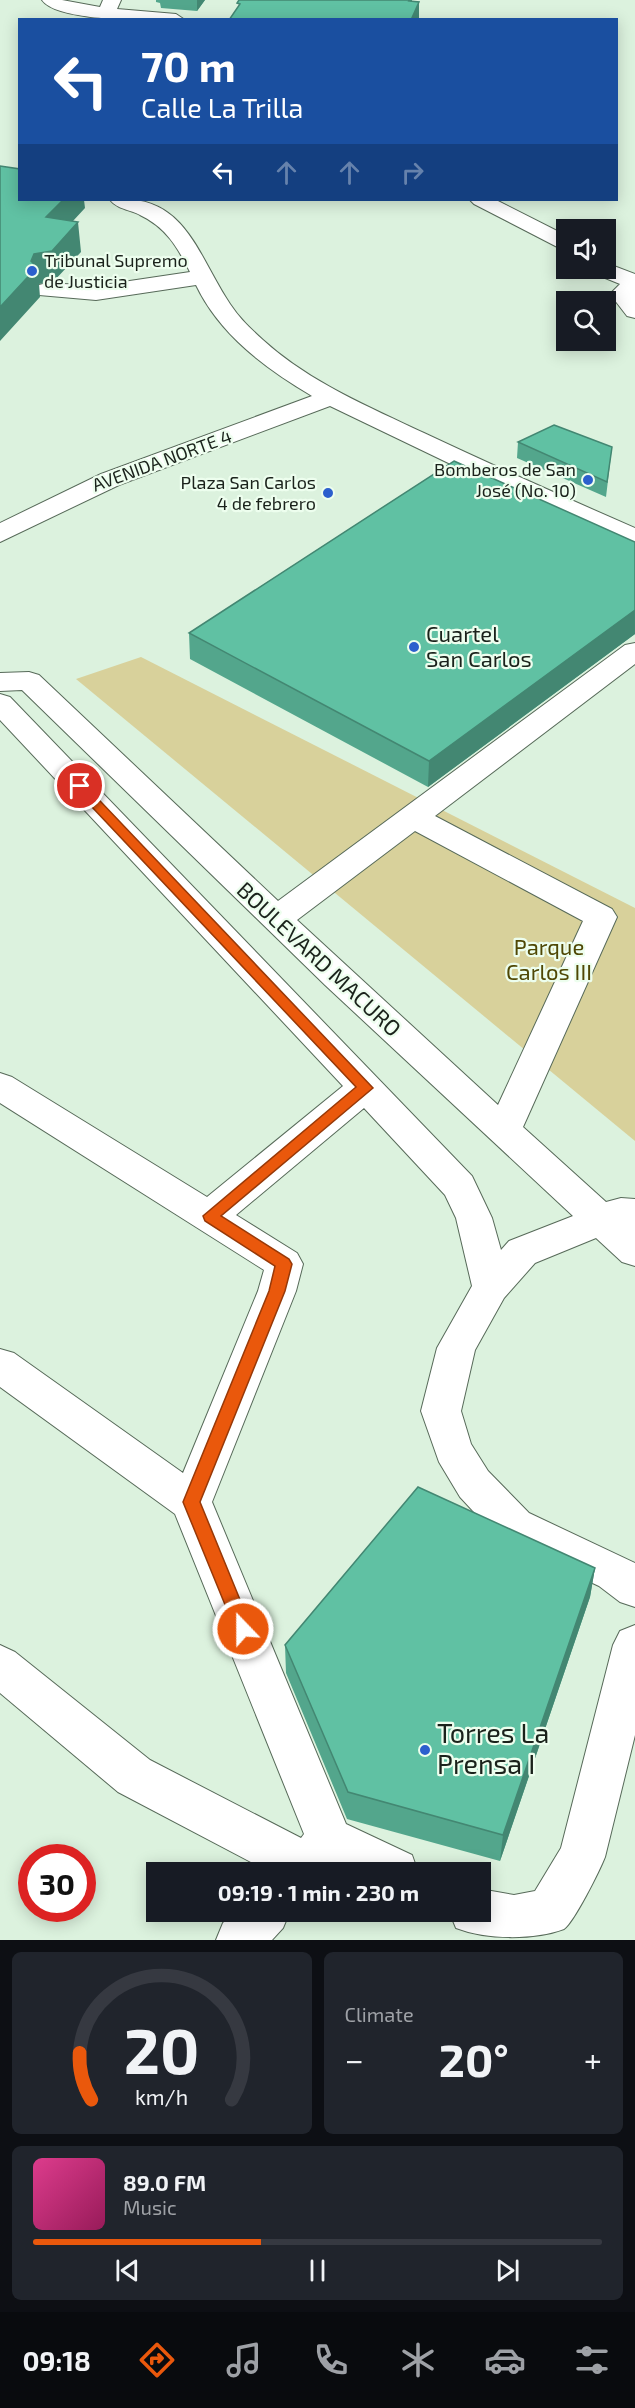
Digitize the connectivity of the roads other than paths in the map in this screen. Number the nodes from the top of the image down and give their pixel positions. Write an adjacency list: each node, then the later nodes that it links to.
1 (51, 0): 2 (street)
2 (109, 6): 3 (street)
3 (166, 18)
4 (124, 201): 10 (street)
5 (483, 201): 6 (street)
6 (556, 239)
7 (616, 265): 8 (street)
8 (635, 272)
9 (616, 274): 12 (street)
10 (204, 278): 11 (street); 13 (street)
11 (47, 290)
12 (635, 311)
13 (329, 398): 14 (street, AVENIDA NORTE 4); 15 (street)
14 (0, 534)
15 (635, 538)
16 (635, 651): 19 (street)
17 (0, 682): 20 (street, BOULEVARD MACURO)
18 (0, 703): 22 (street)
19 (413, 817): 20 (street); 23 (street)
20 (276, 919): 23 (street, BOULEVARD MACURO)
21 (0, 1086): 24 (street)
22 (365, 1088): 24 (street); 27 (street)
23 (504, 1131): 25 (street, BOULEVARD MACURO)
24 (210, 1216): 29 (street)
25 (618, 1217): 26 (street, BOULEVARD MACURO); 27 (street)
26 (635, 1251)
27 (491, 1287): 30 (street)
28 (0, 1365): 29 (street)
29 (191, 1502): 33 (street)
30 (635, 1588)
31 (635, 1645): 35 (street)
32 (0, 1666): 33 (street)
33 (313, 1859): 34 (street)
34 (332, 1862)
35 (491, 1915)
36 (256, 1922): 37 (street)
37 (240, 1940)

